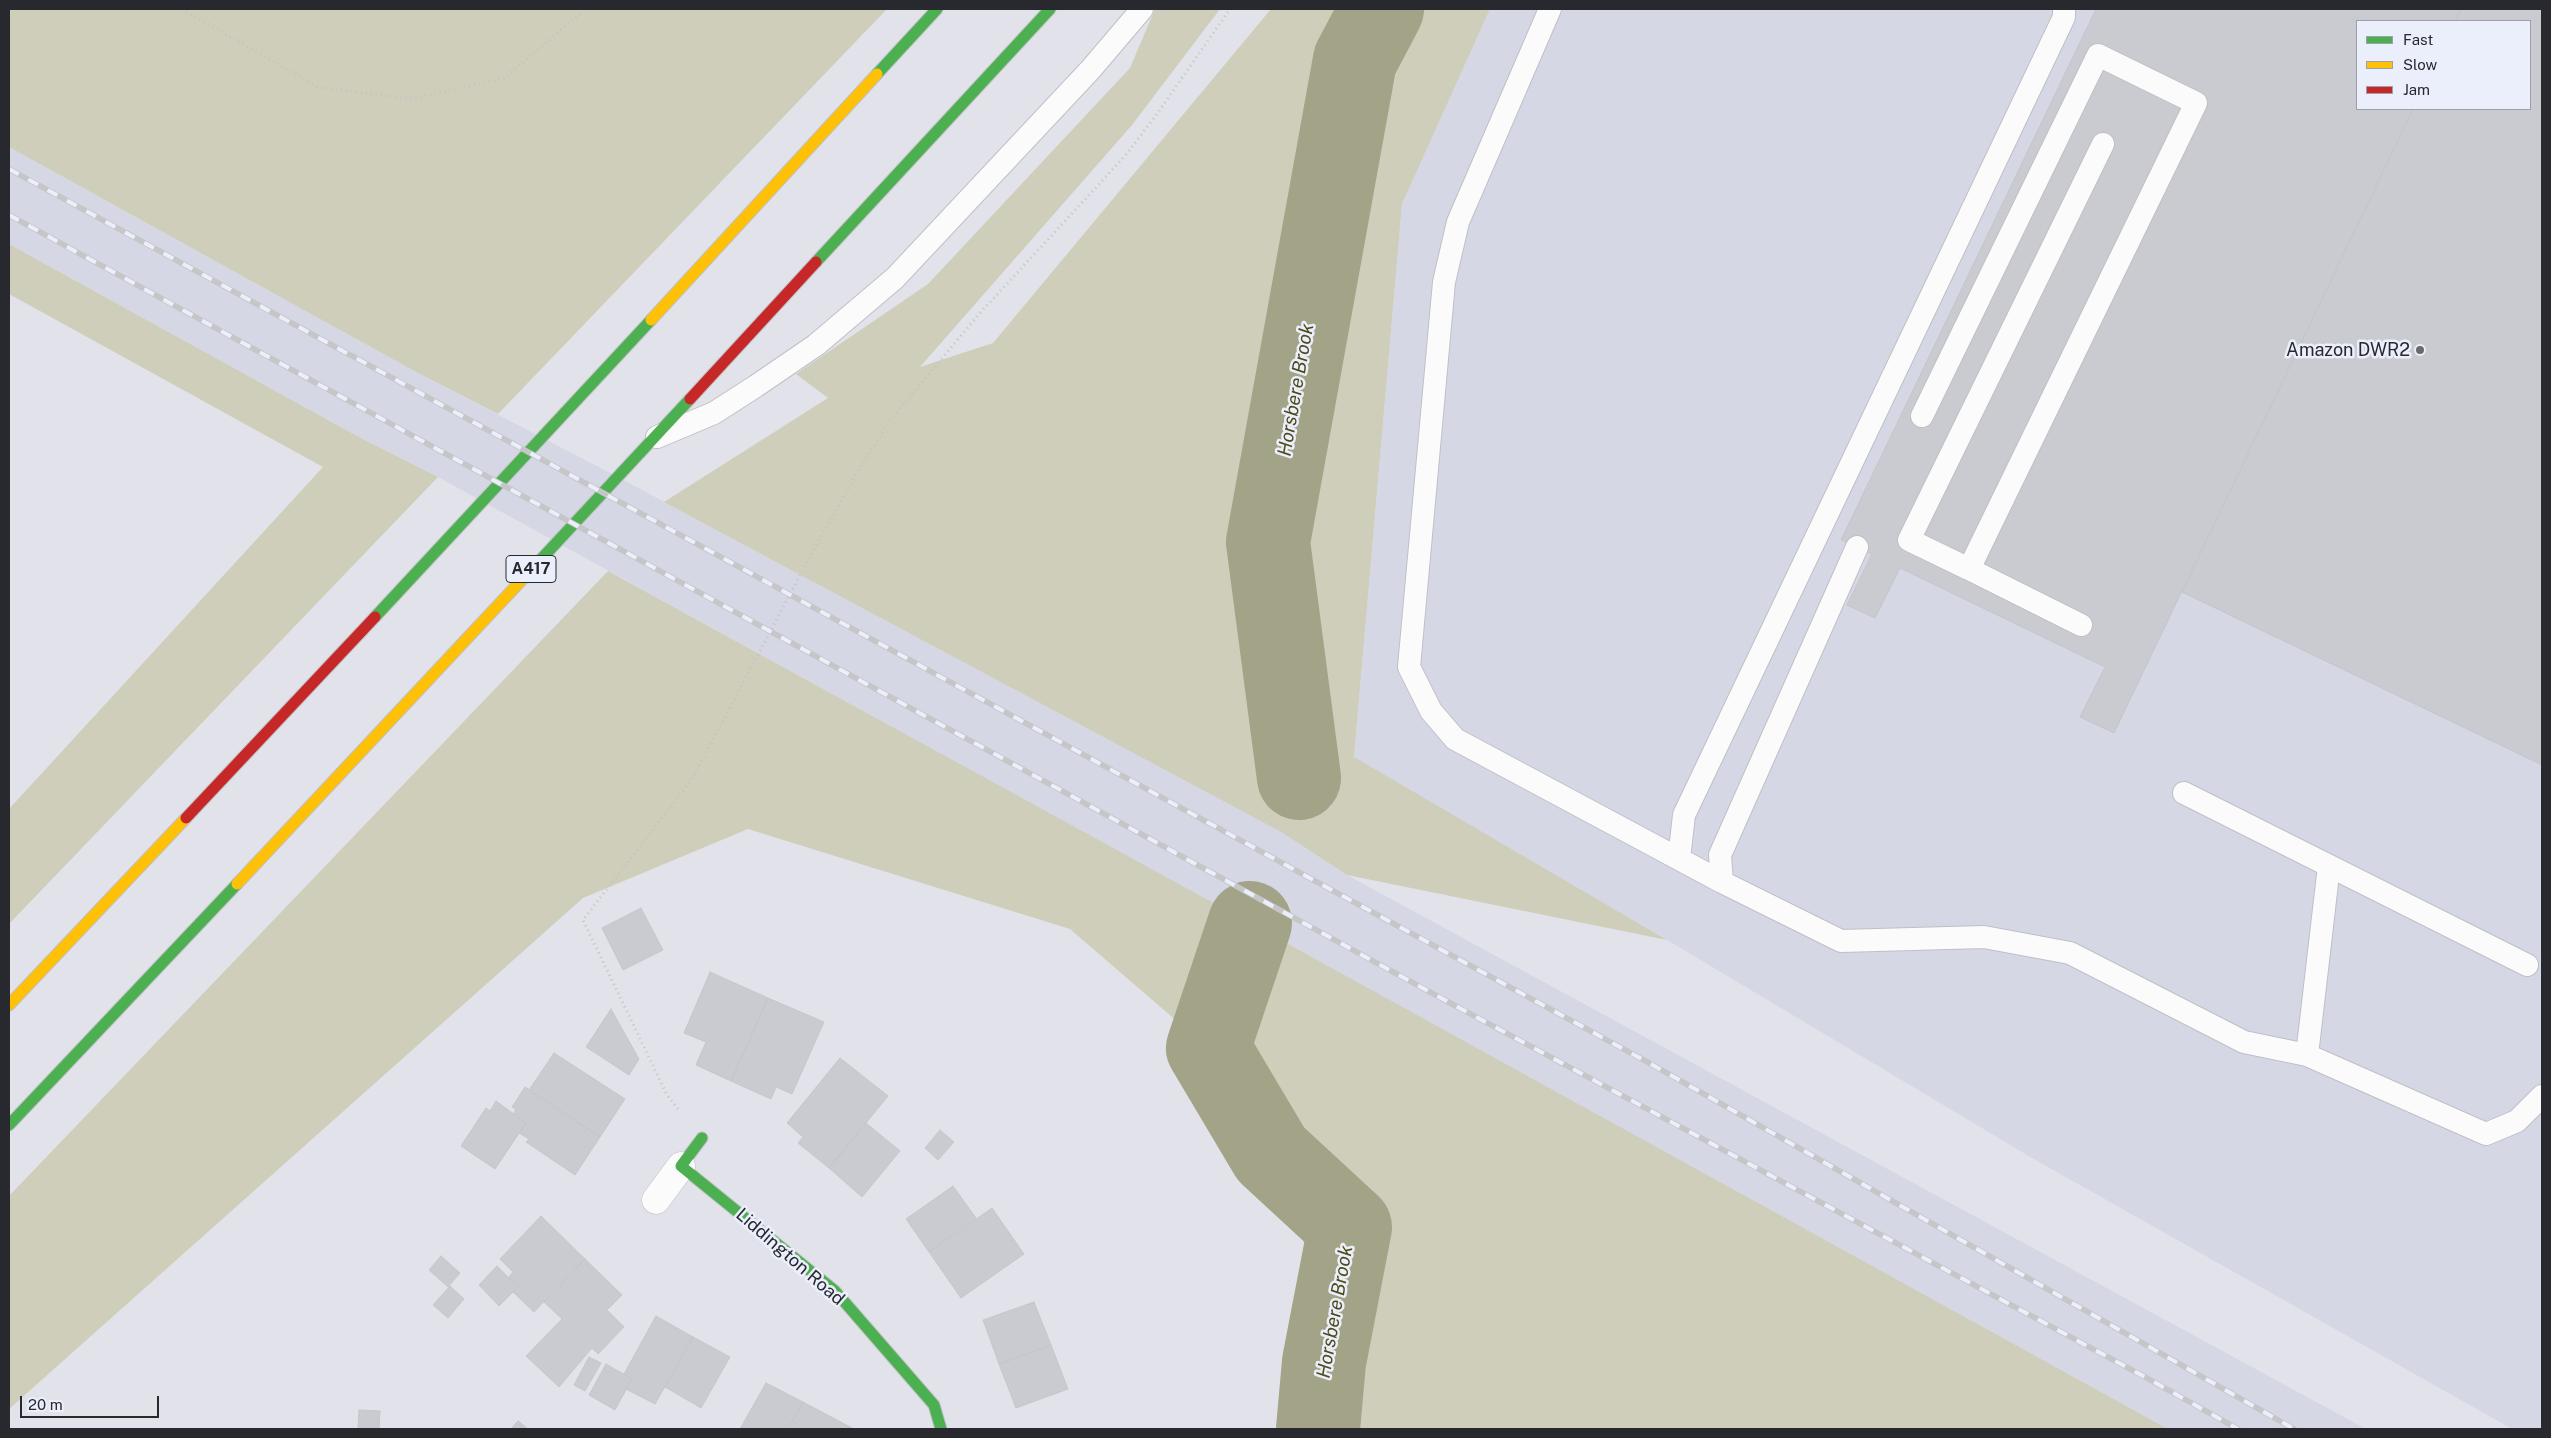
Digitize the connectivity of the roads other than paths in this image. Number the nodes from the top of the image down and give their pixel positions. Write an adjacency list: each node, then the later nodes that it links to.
1 (938, 9): 17 (main road)
2 (1050, 9): 8 (main road, A417)
3 (1142, 9): 8 (lane)
4 (1550, 9): 13 (lane)
5 (2064, 9): 13 (lane)
6 (2103, 144): 10 (lane)
7 (1922, 416): 10 (lane)
8 (648, 441): 20 (main road, A417)
9 (1856, 547): 15 (lane)
10 (1969, 569): 11 (lane)
11 (2081, 625)
12 (2184, 794): 14 (lane)
13 (1679, 859): 15 (lane)
14 (2329, 866): 16 (lane); 18 (lane)
15 (1722, 882): 18 (lane)
16 (2527, 965)
17 (9, 1005)
18 (2307, 1055): 19 (lane)
19 (2542, 1096)
20 (9, 1125)
21 (702, 1138): 22 (main road)
22 (681, 1166): 23 (street); 24 (main road, Liddington Road)
23 (656, 1200)
24 (941, 1429)

